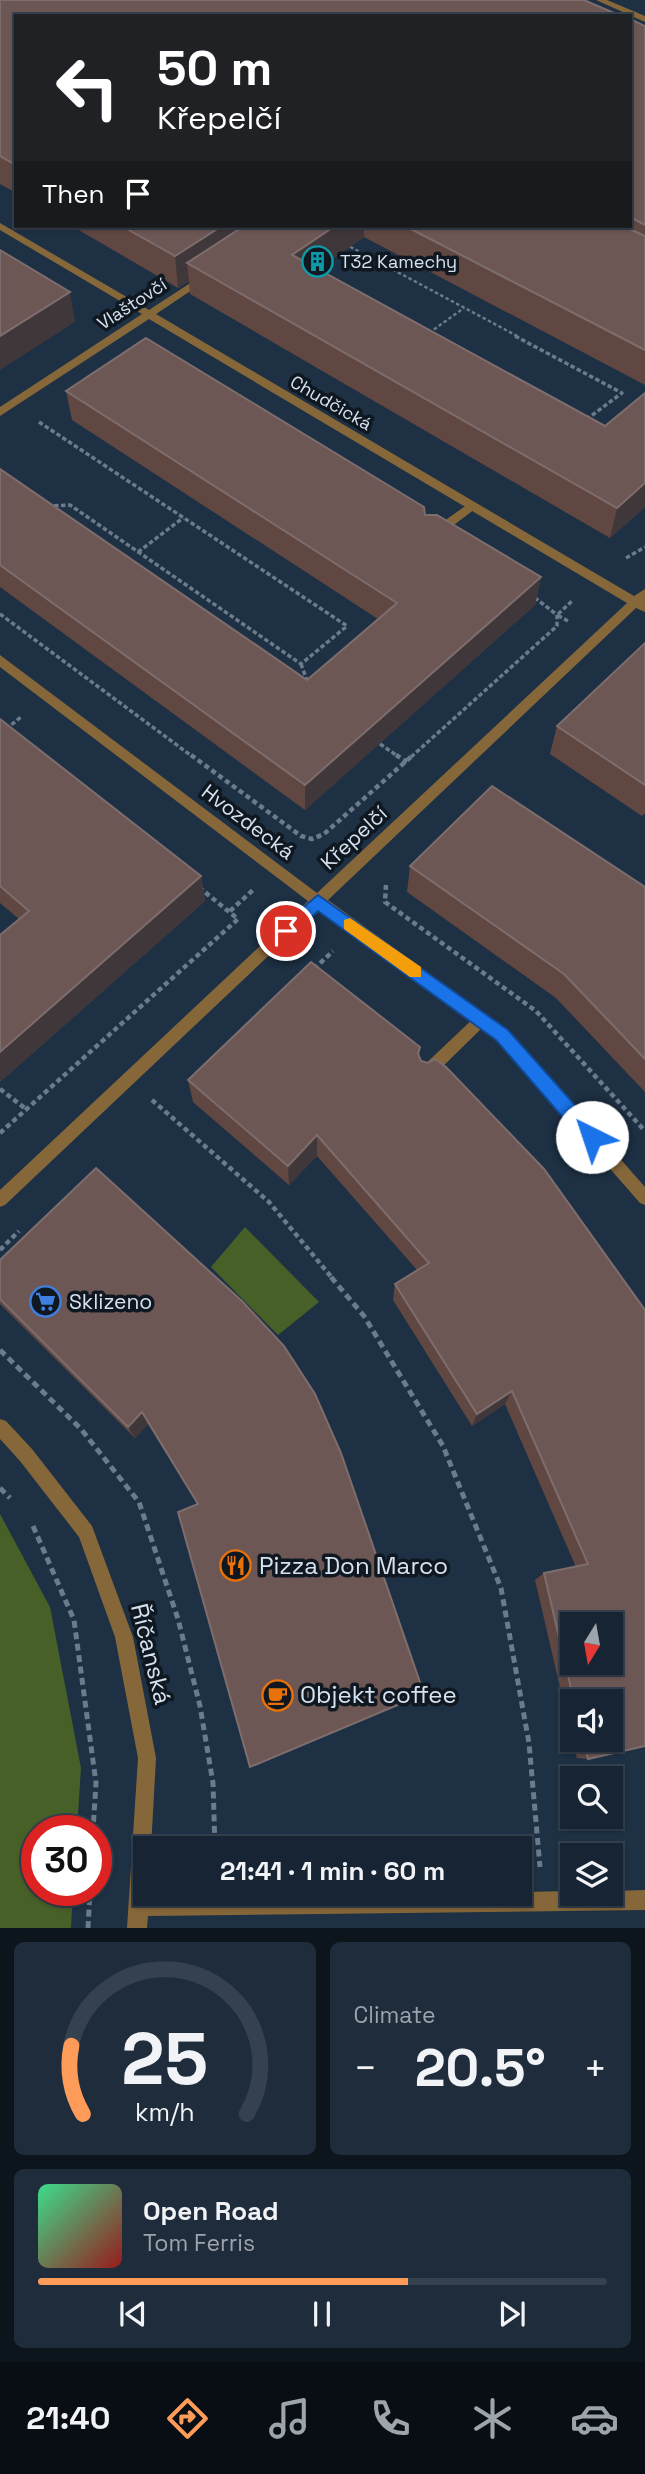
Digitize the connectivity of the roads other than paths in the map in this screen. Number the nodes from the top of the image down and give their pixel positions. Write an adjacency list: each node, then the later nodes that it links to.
1 (600, 0): 2 (street)
2 (618, 8): 3 (street); 4 (street)
3 (608, 14)
4 (645, 19)
5 (0, 226): 7 (street, Chudčická)
6 (216, 270): 7 (street, Vlaštovčí)
7 (148, 315): 8 (street, Vlaštovčí); 9 (street, Chudčická)
8 (0, 412)
9 (471, 506): 10 (street); 11 (street, Chudčická)
10 (428, 539)
11 (642, 601): 13 (street, Křepelčí)
12 (0, 660): 13 (street, Hvozdecká)
13 (318, 901): 14 (street, Hvozdecká); 17 (street, Křepelčí)
14 (481, 1020): 15 (street); 16 (street, Hvozdecká)
15 (424, 1075)
16 (645, 1198)
17 (0, 1200)
18 (0, 1427): 19 (street, Říčanská)
19 (142, 1836)
20 (645, 1900): 21 (street)
21 (532, 1901)
22 (139, 1906): 23 (street, Říčanská)
23 (137, 1928)

